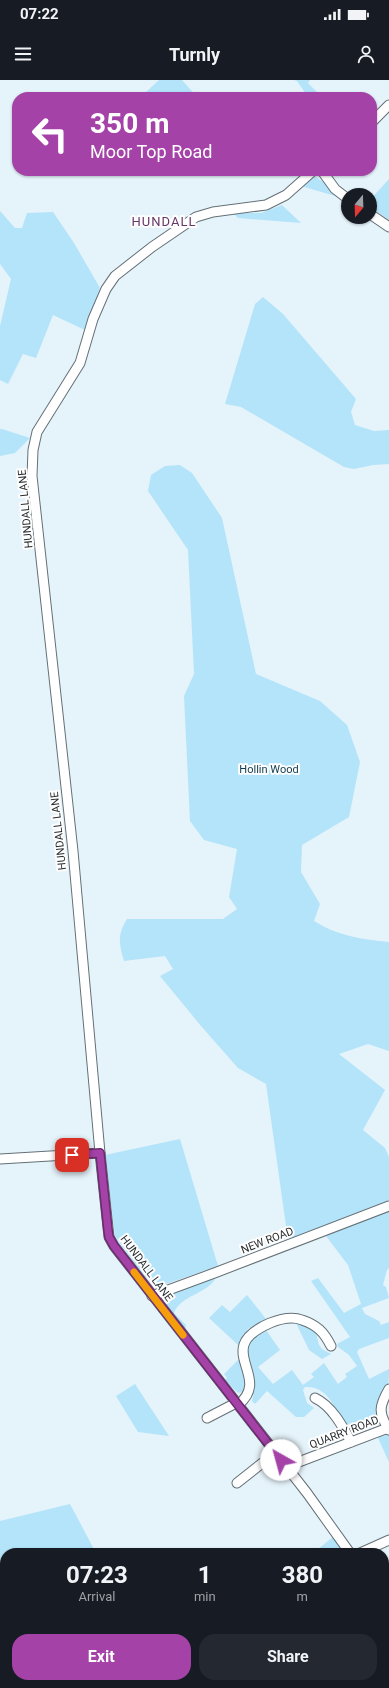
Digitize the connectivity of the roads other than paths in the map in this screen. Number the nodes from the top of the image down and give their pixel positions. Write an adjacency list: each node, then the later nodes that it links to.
1 (389, 105): 2 (street)
2 (377, 117)
3 (307, 176): 8 (street, HUNDALL LANE)
4 (326, 176): 5 (street)
5 (341, 193)
6 (377, 219): 7 (street)
7 (389, 227)
8 (100, 1153): 9 (street); 11 (street, HUNDALL LANE)
9 (0, 1159)
10 (389, 1206): 11 (street, NEW ROAD)
11 (152, 1296): 15 (street, HUNDALL LANE)
12 (327, 1343): 15 (street)
13 (389, 1389): 17 (street)
14 (316, 1398): 18 (street)
15 (237, 1404): 16 (street); 19 (street, HUNDALL LANE)
16 (207, 1418)
17 (388, 1429): 18 (street, QUARRY ROAD)
18 (351, 1442): 20 (street, QUARRY ROAD)
19 (275, 1452): 20 (street, HUNDALL LANE); 21 (street)
20 (287, 1468): 23 (street, HUNDALL LANE)
21 (237, 1483)
22 (389, 1540): 24 (street)
23 (346, 1548)
24 (371, 1548)

